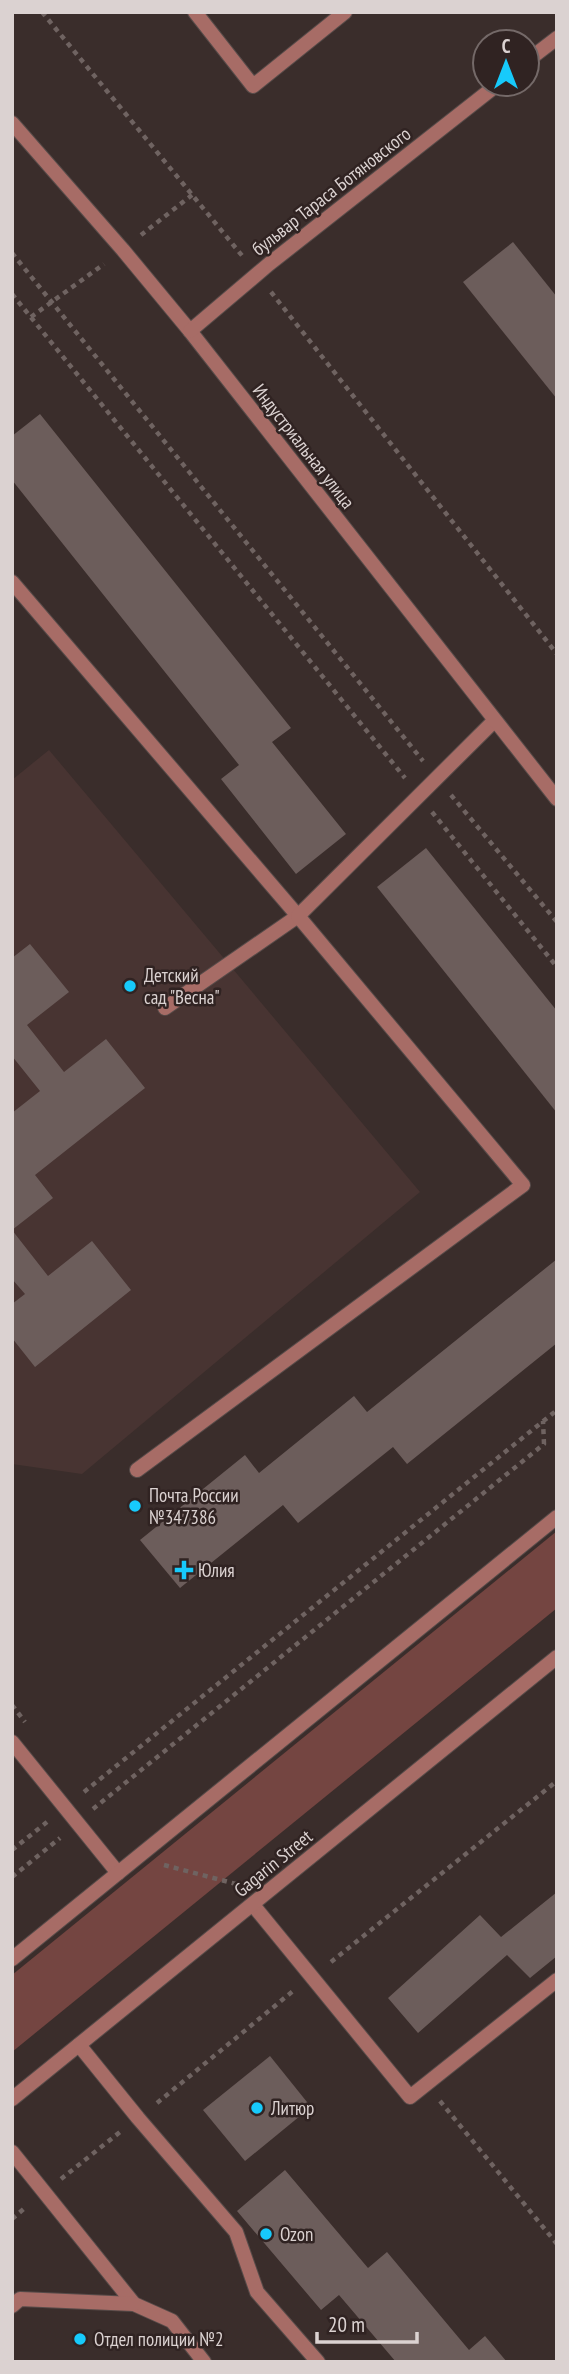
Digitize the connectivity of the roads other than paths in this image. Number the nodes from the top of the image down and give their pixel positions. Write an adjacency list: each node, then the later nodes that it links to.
1 (195, 12): 2 (street)
2 (345, 12)
3 (557, 38): 4 (street)
4 (541, 50)
5 (480, 98): 7 (street, бульвар Тараса Ботяновского)
6 (14, 128): 7 (street, Индустриальная улица)
7 (190, 331): 9 (street, Индустриальная улица)
8 (12, 582): 11 (street)
9 (494, 721): 10 (street, Индустриальная улица); 11 (street)
10 (557, 799)
11 (298, 916): 12 (street); 13 (street)
12 (165, 1008)
13 (137, 1470)
14 (557, 1517): 17 (street)
15 (557, 1657): 18 (street, Gagarin Street)
16 (12, 1742): 17 (street)
17 (118, 1873): 19 (street)
18 (253, 1905): 20 (street); 21 (street, Gagarin Street)
19 (12, 1959)
20 (557, 1980)
21 (79, 2045): 22 (street, Gagarin Street); 27 (street)
22 (12, 2099)
23 (12, 2152): 24 (street)
24 (134, 2304): 25 (street); 26 (street)
25 (12, 2306)
26 (204, 2362)
27 (318, 2362)

